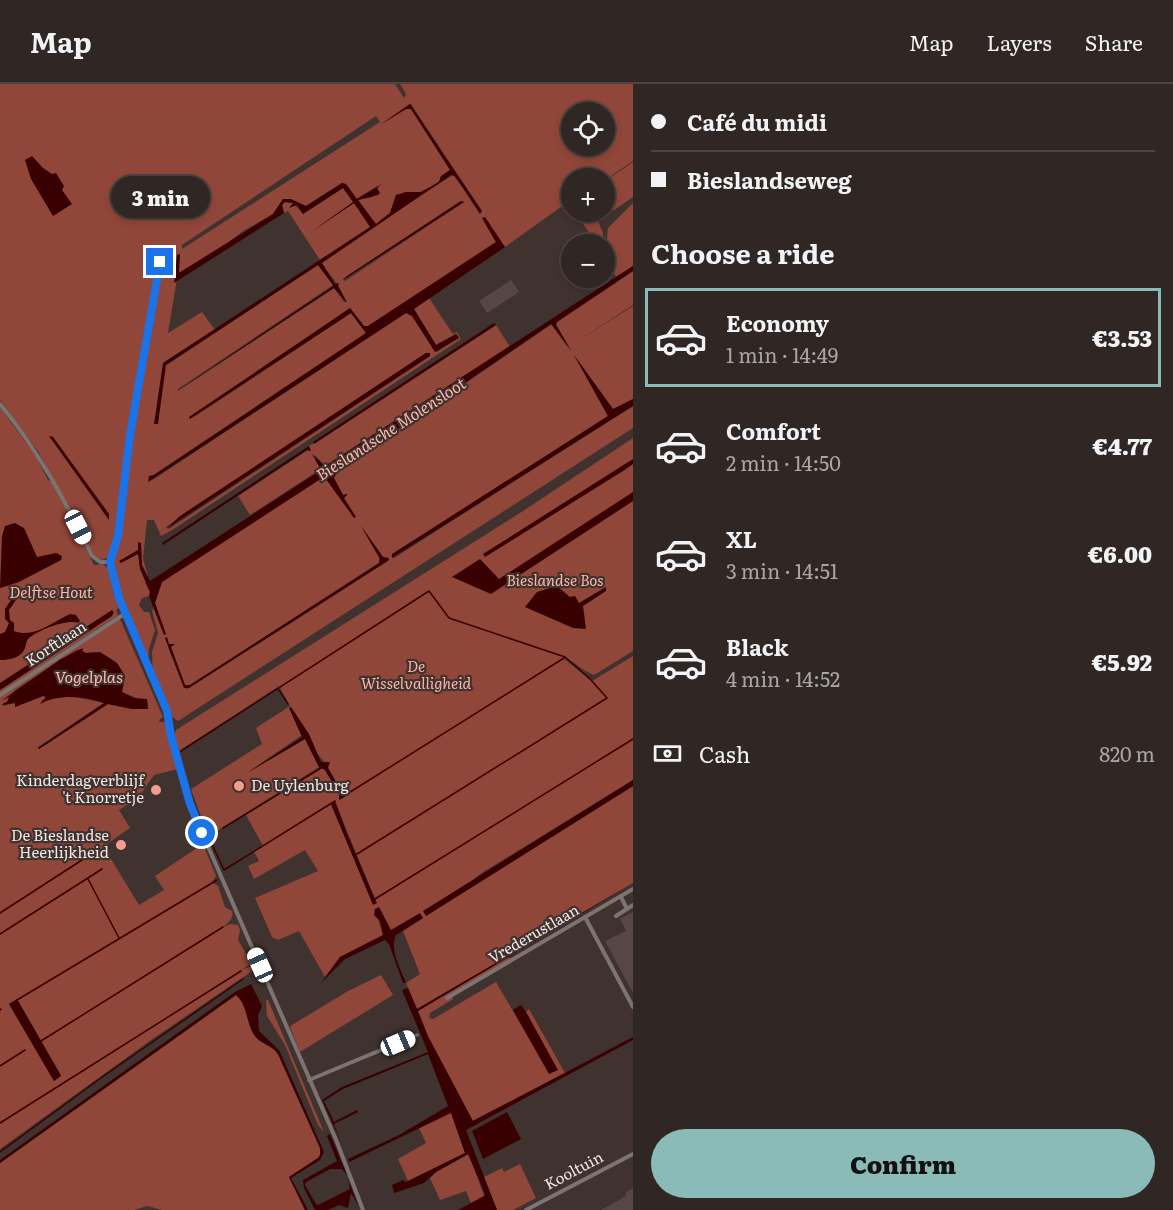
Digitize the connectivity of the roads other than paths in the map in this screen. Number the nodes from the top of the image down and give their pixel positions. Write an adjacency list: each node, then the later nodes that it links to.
1 (160, 262): 3 (street)
2 (0, 404): 3 (street)
3 (110, 562): 4 (street)
4 (126, 613): 5 (street, Korftlaan); 15 (street)
5 (0, 695)
6 (633, 889): 7 (street, Vrederustlaan)
7 (621, 897): 9 (street); 11 (street, Vrederustlaan)
8 (633, 905): 9 (street)
9 (627, 909): 10 (street)
10 (616, 916)
11 (585, 917): 12 (street, Vrederustlaan); 13 (street)
12 (447, 998)
13 (633, 1007)
14 (417, 1035): 15 (street)
15 (309, 1080): 17 (street)
16 (633, 1154): 18 (street, Kooltuin)
17 (363, 1210)
18 (526, 1210)

